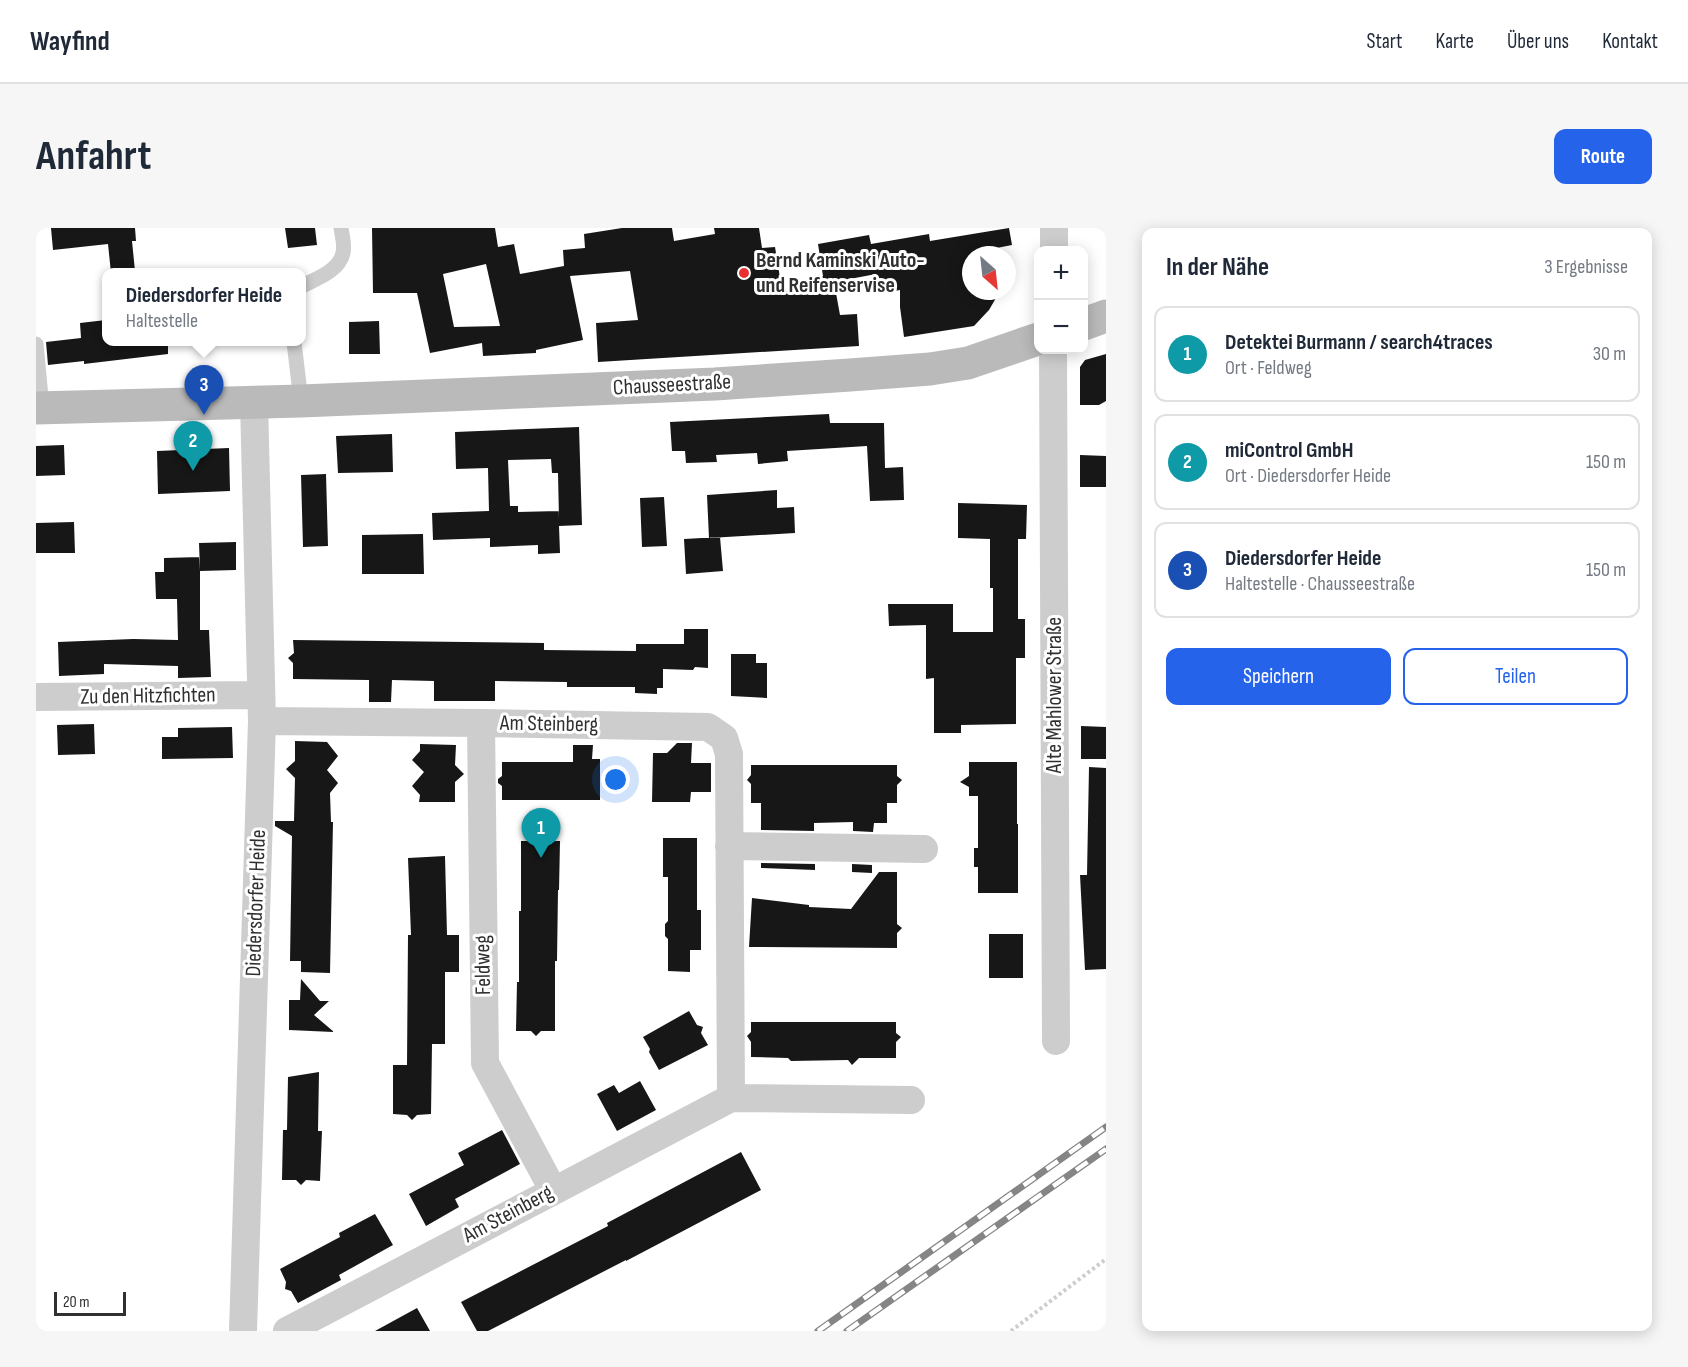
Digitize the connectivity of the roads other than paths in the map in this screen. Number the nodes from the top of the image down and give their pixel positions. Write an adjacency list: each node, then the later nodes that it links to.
1 (341, 228): 4 (lane)
2 (1054, 228): 3 (street)
3 (1054, 246)
4 (306, 283)
5 (1106, 316): 6 (main road)
6 (1088, 322)
7 (1034, 340): 11 (main road, Chausseestraße)
8 (36, 344): 13 (lane)
9 (295, 346): 11 (lane)
10 (1053, 354): 19 (street, Alte Mahlower Straße)
11 (302, 401): 12 (main road, Chausseestraße)
12 (254, 402): 13 (main road, Chausseestraße); 15 (street, Diedersdorfer Heide)
13 (39, 408)
14 (36, 697): 15 (street, Zu den Hitzfichten)
15 (261, 708): 16 (street, Am Steinberg); 23 (street, Diedersdorfer Heide)
16 (481, 723): 17 (street, Am Steinberg); 22 (street, Feldweg)
17 (729, 846): 18 (street); 20 (street, Am Steinberg)
18 (924, 849)
19 (1056, 1041)
20 (731, 1098): 21 (street, Am Steinberg); 22 (street, Am Steinberg)
21 (911, 1100)
22 (554, 1190): 24 (street, Am Steinberg)
23 (243, 1331)
24 (287, 1331)

